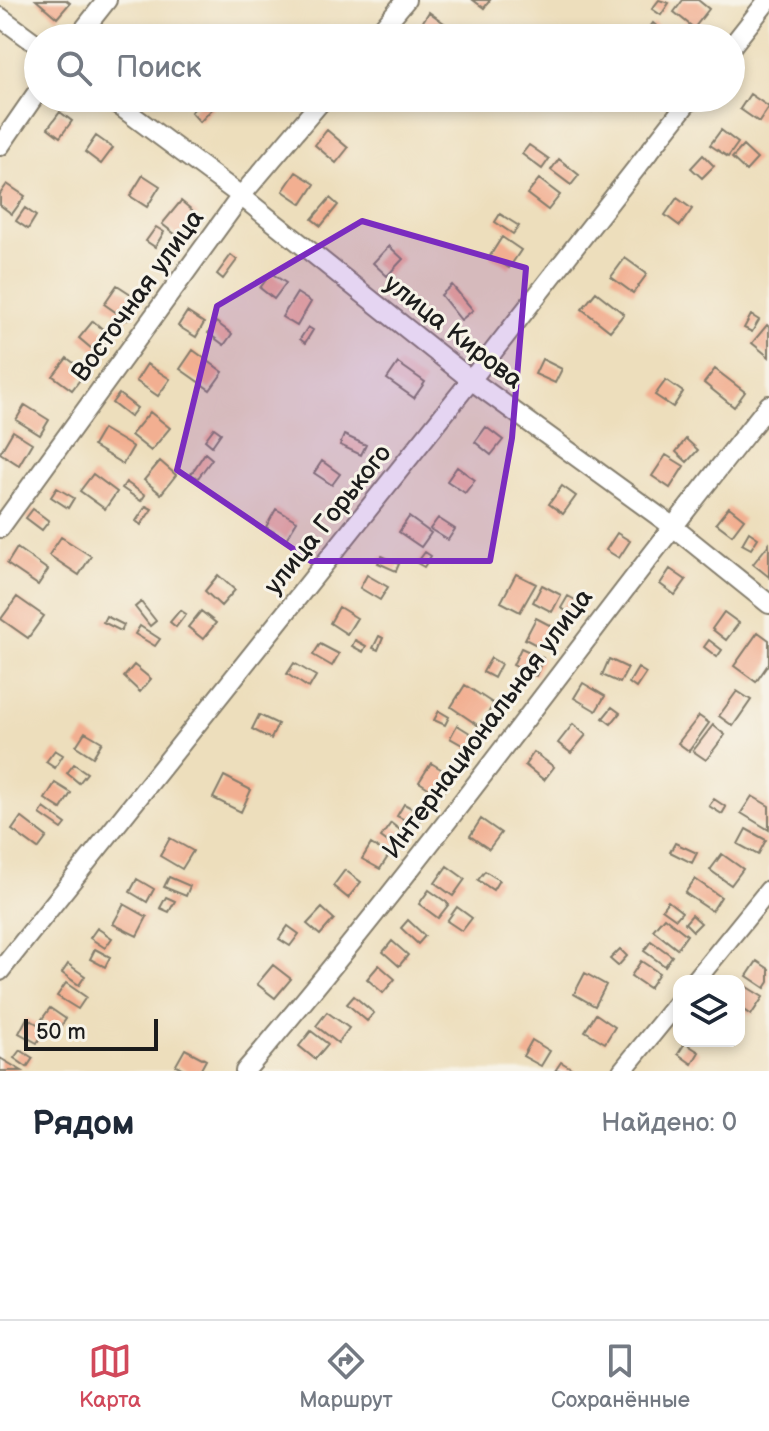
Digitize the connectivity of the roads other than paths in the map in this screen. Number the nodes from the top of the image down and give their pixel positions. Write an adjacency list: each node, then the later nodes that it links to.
1 (107, 0): 5 (street)
2 (406, 0): 6 (street)
3 (768, 0): 7 (street)
4 (0, 17): 8 (street)
5 (88, 24)
6 (386, 24)
7 (745, 29)
8 (24, 35)
9 (24, 111): 13 (street)
10 (128, 112): 14 (street, улица Кирова)
11 (312, 112): 14 (street, Восточная улица)
12 (680, 112): 15 (street, улица Горького)
13 (0, 146)
14 (241, 196): 15 (street, улица Кирова); 18 (street, Восточная улица)
15 (471, 380): 17 (street, улица Кирова); 21 (street, улица Горького)
16 (769, 405): 17 (street, Интернациональная улица)
17 (672, 526): 19 (street, улица Кирова); 24 (street, Интернациональная улица)
18 (0, 528)
19 (769, 604)
20 (769, 890): 22 (street)
21 (0, 971)
22 (700, 975)
23 (673, 1008): 25 (street)
24 (245, 1071)
25 (622, 1071)

